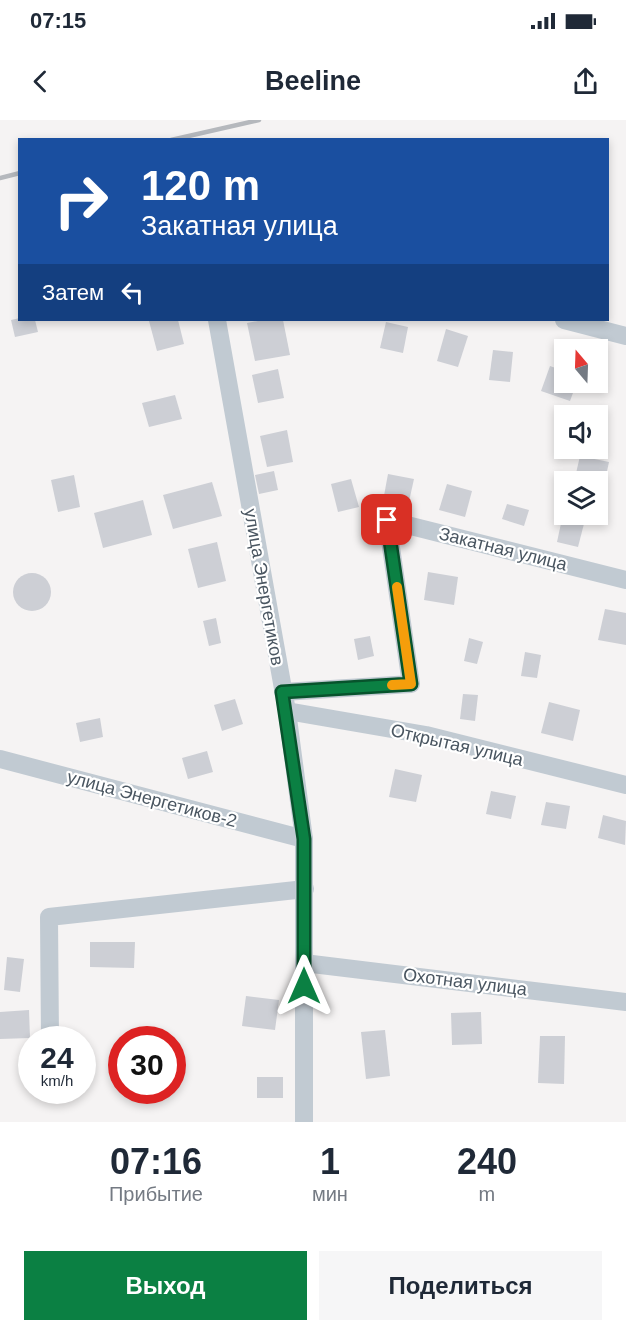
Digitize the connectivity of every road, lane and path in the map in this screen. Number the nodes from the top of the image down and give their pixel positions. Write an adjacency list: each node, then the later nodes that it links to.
1 (217, 321): 5 (street, улица Энергетиков)
2 (568, 321): 3 (street)
3 (626, 336)
4 (626, 580): 5 (street, Закатная улица)
5 (282, 692): 6 (street, улица Энергетиков)
6 (286, 711): 8 (street, Открытая улица); 9 (street, улица Энергетиков)
7 (0, 759): 9 (street, улица Энергетиков-2)
8 (626, 785)
9 (304, 839): 10 (street, улица Энергетиков)
10 (304, 889): 11 (street, улица Энергетиков); 13 (street)
11 (304, 963): 12 (street, Охотная улица); 14 (street, улица Энергетиков)
12 (626, 1002)
13 (50, 1026)
14 (304, 1122)

